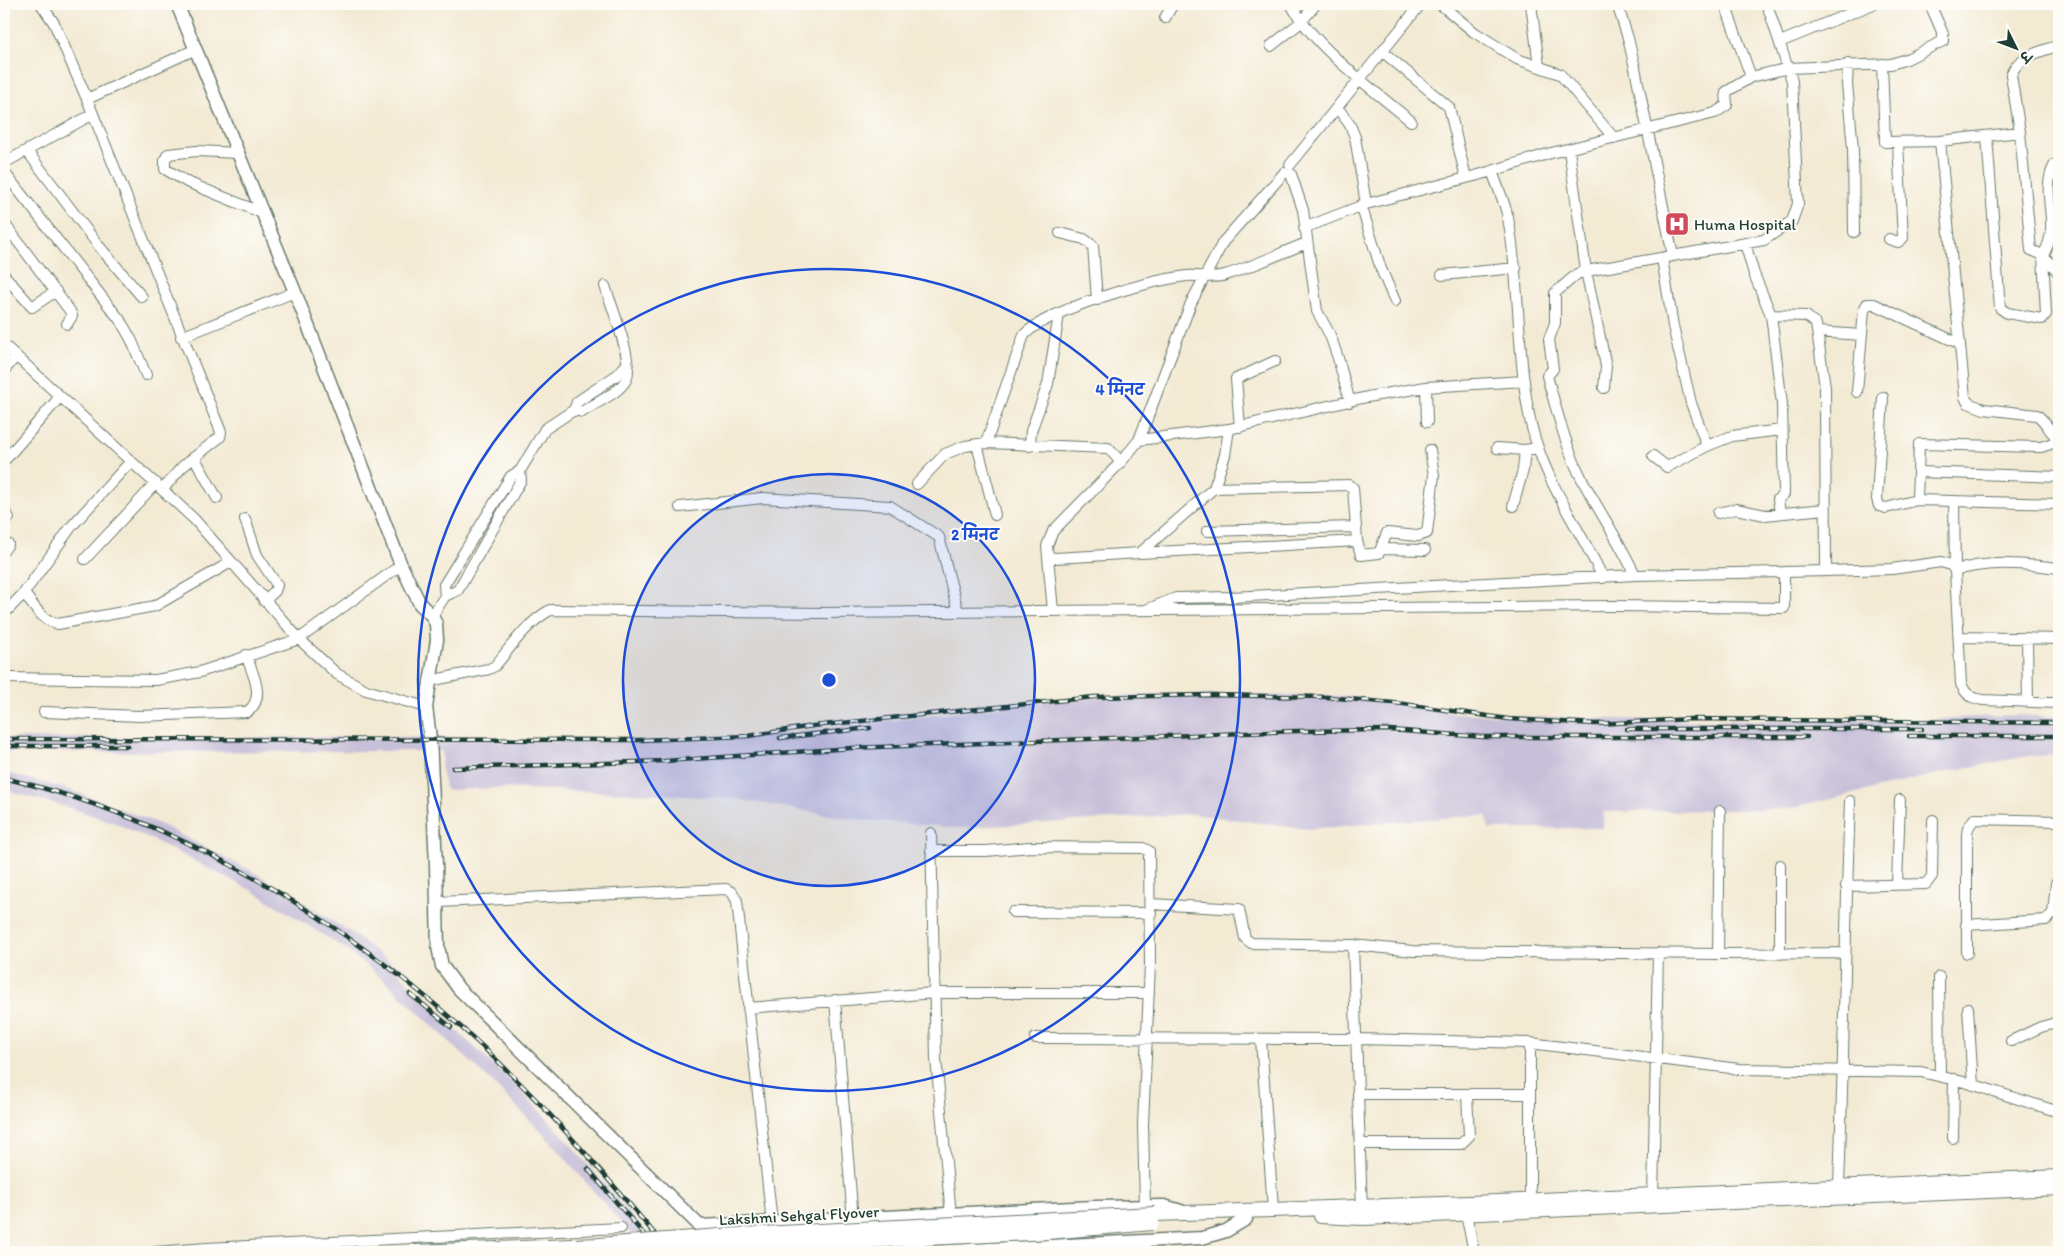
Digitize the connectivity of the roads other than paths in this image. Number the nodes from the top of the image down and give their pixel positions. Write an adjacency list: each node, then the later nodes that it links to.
1 (41, 4): 27 (street)
2 (177, 4): 19 (street)
3 (1173, 4): 14 (street)
4 (1291, 4): 15 (street)
5 (1316, 4): 15 (street)
6 (1440, 4): 23 (street)
7 (1531, 4): 23 (street)
8 (1616, 4): 31 (street)
9 (1725, 4): 25 (street)
10 (1767, 4): 16 (street)
11 (1873, 4): 16 (street)
12 (1930, 4): 22 (street)
13 (1417, 5): 20 (street)
14 (1165, 18)
15 (1301, 22): 18 (street); 26 (street)
16 (1780, 42): 24 (street)
17 (2059, 45): 32 (street)
18 (1271, 46)
19 (196, 49): 27 (street); 39 (street)
20 (1383, 52): 26 (street); 45 (street)
21 (1848, 64): 22 (street); 24 (street); 50 (street)
22 (1882, 64): 36 (street)
23 (1539, 66): 34 (street)
24 (1789, 68): 25 (street); 54 (street)
25 (1751, 77): 31 (street)
26 (1360, 80): 28 (street); 30 (street)
27 (87, 99): 29 (street)
28 (1337, 107): 42 (street); 46 (street)
29 (93, 114): 38 (street); 75 (street)
30 (1411, 121)
31 (1646, 131): 34 (street); 56 (street)
32 (2020, 132): 33 (street); 55 (street)
33 (1987, 137): 35 (street); 55 (street)
34 (1614, 138): 37 (street)
35 (1940, 141): 36 (street); 76 (street)
36 (1898, 143): 52 (street)
37 (1568, 150): 43 (street); 59 (street)
38 (27, 151): 40 (street); 67 (street)
39 (238, 153): 47 (street); 47 (street)
40 (4, 163)
41 (2059, 163): 55 (street)
42 (1288, 170): 49 (street); 63 (street)
43 (1492, 171): 45 (street); 58 (street)
44 (4, 172): 81 (street)
45 (1466, 178): 46 (street)
46 (1364, 205): 49 (street); 69 (street)
47 (262, 213): 66 (street)
48 (4, 223): 65 (street)
49 (1304, 228): 53 (street)
50 (1854, 232)
51 (1060, 234): 68 (street)
52 (1889, 239)
53 (1307, 243): 63 (street); 88 (street)
54 (1745, 243): 56 (street); 71 (street)
55 (2043, 255): 60 (street)
56 (1673, 256): 57 (street)
57 (1662, 258): 59 (street); 97 (street)
58 (1516, 268): 62 (street); 82 (street)
59 (1586, 271): 84 (street); 137 (street)
60 (2059, 273)
61 (4, 274): 65 (street)
62 (1442, 275)
63 (1205, 276): 68 (street); 93 (street)
64 (605, 286): 145 (street)
65 (56, 291): 72 (street)
66 (295, 292): 75 (street); 132 (street)
67 (142, 297)
68 (1097, 300): 70 (street)
69 (1395, 301)
70 (1058, 314): 95 (street); 96 (street)
71 (1771, 315): 73 (street); 92 (street)
72 (66, 324)
73 (1817, 332): 74 (street); 118 (street)
74 (1862, 335): 76 (street); 85 (street)
75 (181, 337): 103 (street)
76 (1960, 344): 94 (street)
77 (4, 345): 78 (street)
78 (16, 356): 80 (street); 87 (street)
79 (1275, 361): 90 (street)
80 (4, 371)
81 (146, 375)
82 (1524, 381): 83 (street); 99 (street)
83 (1426, 387): 88 (street); 89 (street)
84 (1604, 388)
85 (1857, 392)
86 (1883, 397): 113 (street)
87 (59, 398): 104 (street); 105 (street)
88 (1350, 402): 90 (street)
89 (1427, 422)
90 (1240, 427): 91 (street)
91 (1229, 429): 93 (street); 111 (street)
92 (1782, 430): 97 (street); 120 (street)
93 (1139, 440): 106 (street)
94 (2059, 440): 107 (street)
95 (982, 443): 96 (street); 109 (street); 121 (street)
96 (1030, 446): 106 (street)
97 (1707, 446): 102 (street)
98 (1497, 448): 101 (street)
99 (1538, 448): 101 (street); 138 (street)
100 (1430, 450): 126 (street)
101 (1525, 450): 116 (street)
102 (1653, 456)
103 (194, 457): 110 (street); 112 (street)
104 (131, 461): 110 (street); 139 (street)
105 (4, 462)
106 (1121, 462): 129 (street)
107 (1918, 472): 108 (street); 113 (street)
108 (2059, 477)
109 (917, 484)
110 (160, 486): 130 (street); 131 (street)
111 (1214, 488): 123 (street); 128 (street)
112 (217, 498)
113 (1917, 500): 114 (street)
114 (1954, 501): 115 (street); 135 (street)
115 (2059, 504)
116 (1513, 506)
117 (680, 508): 143 (street)
118 (1825, 509): 120 (street); 134 (street)
119 (1718, 513): 120 (street)
120 (1780, 513)
121 (994, 515)
122 (245, 519): 140 (street)
123 (1355, 527): 124 (street); 125 (street)
124 (1207, 531)
125 (1357, 541): 126 (street); 128 (street)
126 (1382, 549): 127 (street)
127 (1424, 550)
128 (1140, 553): 129 (street)
129 (1048, 557): 142 (street)
130 (85, 559)
131 (231, 562): 139 (street); 140 (street)
132 (400, 565): 145 (street); 148 (street)
133 (2059, 568): 135 (street)
134 (1826, 571): 135 (street); 136 (street)
135 (1955, 571): 146 (street)
136 (1784, 572): 137 (street); 141 (street)
137 (1635, 575): 138 (street)
138 (1603, 578): 141 (street)
139 (24, 593): 144 (street)
140 (264, 601): 148 (street)
141 (1145, 610): 142 (street)
142 (1053, 611): 143 (street)
143 (958, 612): 152 (street)
144 (4, 614)
145 (432, 616): 152 (street)
146 (1959, 637): 147 (street); 153 (street)
147 (2027, 638): 149 (street); 153 (street)
148 (299, 639): 150 (street); 155 (street)
149 (2059, 639)
150 (246, 655): 151 (street); 156 (street)
151 (4, 678)
152 (429, 681): 155 (street)
153 (2028, 702): 154 (street)
154 (2059, 703)
155 (426, 707): 168 (street)
156 (44, 712)
157 (1900, 800): 165 (street)
158 (1850, 801): 167 (street)
159 (1720, 812): 176 (street)
160 (1933, 820): 165 (street)
161 (2059, 820): 171 (street)
162 (931, 833): 163 (street)
163 (932, 852): 169 (street); 179 (street)
164 (1780, 865): 177 (street)
165 (1897, 884): 167 (street)
166 (2056, 884): 171 (street)
167 (1846, 886): 174 (street)
168 (438, 902): 182 (street); 215 (street)
169 (1151, 909): 170 (street); 172 (street); 180 (street)
170 (1013, 912)
171 (1966, 925): 175 (street)
172 (1353, 945): 173 (street); 187 (street)
173 (1658, 953): 176 (street); 191 (street)
174 (1844, 953): 177 (street); 192 (street)
175 (1966, 953)
176 (1718, 954): 177 (street)
177 (1780, 954)
178 (1939, 977): 193 (street)
179 (934, 993): 180 (street); 181 (street); 211 (street)
180 (1149, 993): 186 (street)
181 (835, 1000): 182 (street); 213 (street)
182 (748, 1008): 214 (street)
183 (1968, 1008): 195 (street)
184 (2059, 1022): 189 (street)
185 (1035, 1038): 186 (street)
186 (1147, 1039): 188 (street); 209 (street)
187 (1357, 1039): 188 (street); 190 (street); 196 (street)
188 (1260, 1040): 207 (street)
189 (2010, 1041)
190 (1530, 1043): 191 (street); 198 (street)
191 (1655, 1058): 192 (street); 206 (street)
192 (1843, 1071): 193 (street); 203 (street)
193 (1940, 1075): 194 (street)
194 (1954, 1079): 195 (street); 200 (street)
195 (1973, 1085): 199 (street)
196 (1358, 1094): 197 (street); 201 (street)
197 (1467, 1094): 198 (street); 201 (street)
198 (1530, 1094): 205 (street)
199 (2059, 1112)
200 (1952, 1138)
201 (1360, 1144): 208 (street)
202 (2057, 1182): 204 (main road)
203 (1839, 1185): 204 (main road); 206 (main road)
204 (1972, 1187): 206 (main road)
205 (1530, 1200): 206 (main road); 208 (main road)
206 (1653, 1200): 210 (main road)
207 (1272, 1209): 208 (main road, Lakshmi Sehgal Flyover); 209 (main road, Lakshmi Sehgal Flyover)
208 (1362, 1212): 210 (main road); 212 (main road, Lakshmi Sehgal Flyover)
209 (1153, 1214): 211 (street); 212 (main road, Lakshmi Sehgal Flyover); 219 (main road, Lakshmi Sehgal Flyover, bridge); 220 (main road, Lakshmi Sehgal Flyover, bridge)
210 (1466, 1214): 223 (street)
211 (951, 1215): 213 (street)
212 (1246, 1219): 217 (street)
213 (854, 1220): 214 (street)
214 (772, 1223): 215 (street)
215 (700, 1226): 221 (street)
216 (621, 1228): 218 (street)
217 (1132, 1248): 222 (street)
218 (155, 1252)
219 (414, 1252)
220 (644, 1252)
221 (728, 1252)
222 (931, 1252)
223 (1474, 1252)

